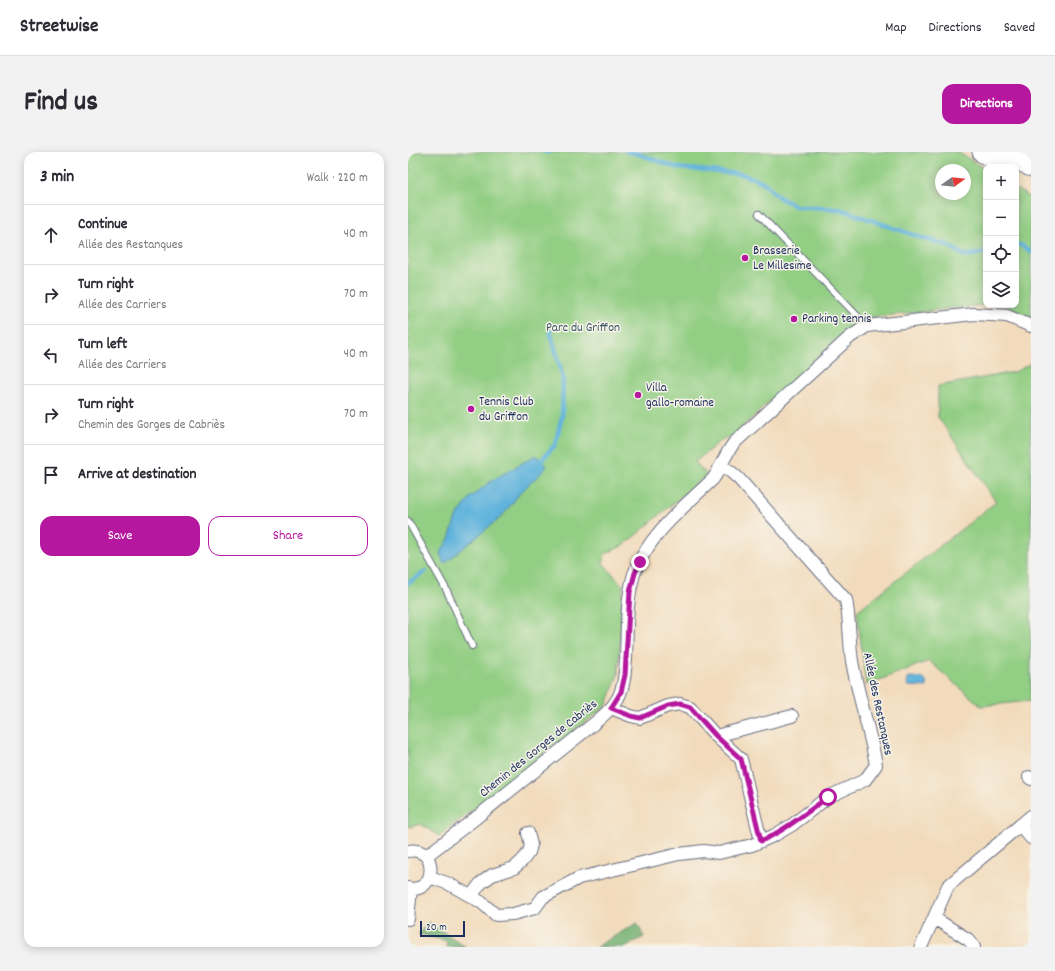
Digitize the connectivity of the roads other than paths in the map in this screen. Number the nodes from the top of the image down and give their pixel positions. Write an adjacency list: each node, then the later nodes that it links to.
1 (983, 152): 3 (highway)
2 (1006, 152): 4 (highway)
3 (1003, 164)
4 (1031, 166)
5 (1019, 174): 6 (highway)
6 (1031, 181)
7 (759, 214): 8 (lane)
8 (867, 326): 9 (street, Chemin des Gorges de Cabriès); 10 (street, Chemin des Gorges de Cabriès)
9 (1031, 326)
10 (721, 466): 13 (street, Chemin des Gorges de Cabriès); 20 (street, Allée des Restanques)
11 (408, 521): 12 (lane)
12 (472, 646)
13 (611, 708): 15 (street); 22 (street, Chemin des Gorges de Cabriès)
14 (792, 716): 15 (street)
15 (716, 736): 20 (street)
16 (1031, 816): 17 (street)
17 (1020, 825): 19 (street); 27 (street)
18 (528, 833): 25 (street)
19 (1031, 838)
20 (761, 841): 25 (street, Allée des Restanques)
21 (408, 851): 22 (street)
22 (426, 856): 23 (street)
23 (430, 877): 24 (street); 25 (street, Allée des Restanques)
24 (409, 888): 26 (street)
25 (471, 896)
26 (408, 918)
27 (934, 918): 28 (street); 29 (street)
28 (921, 947)
29 (974, 947)

